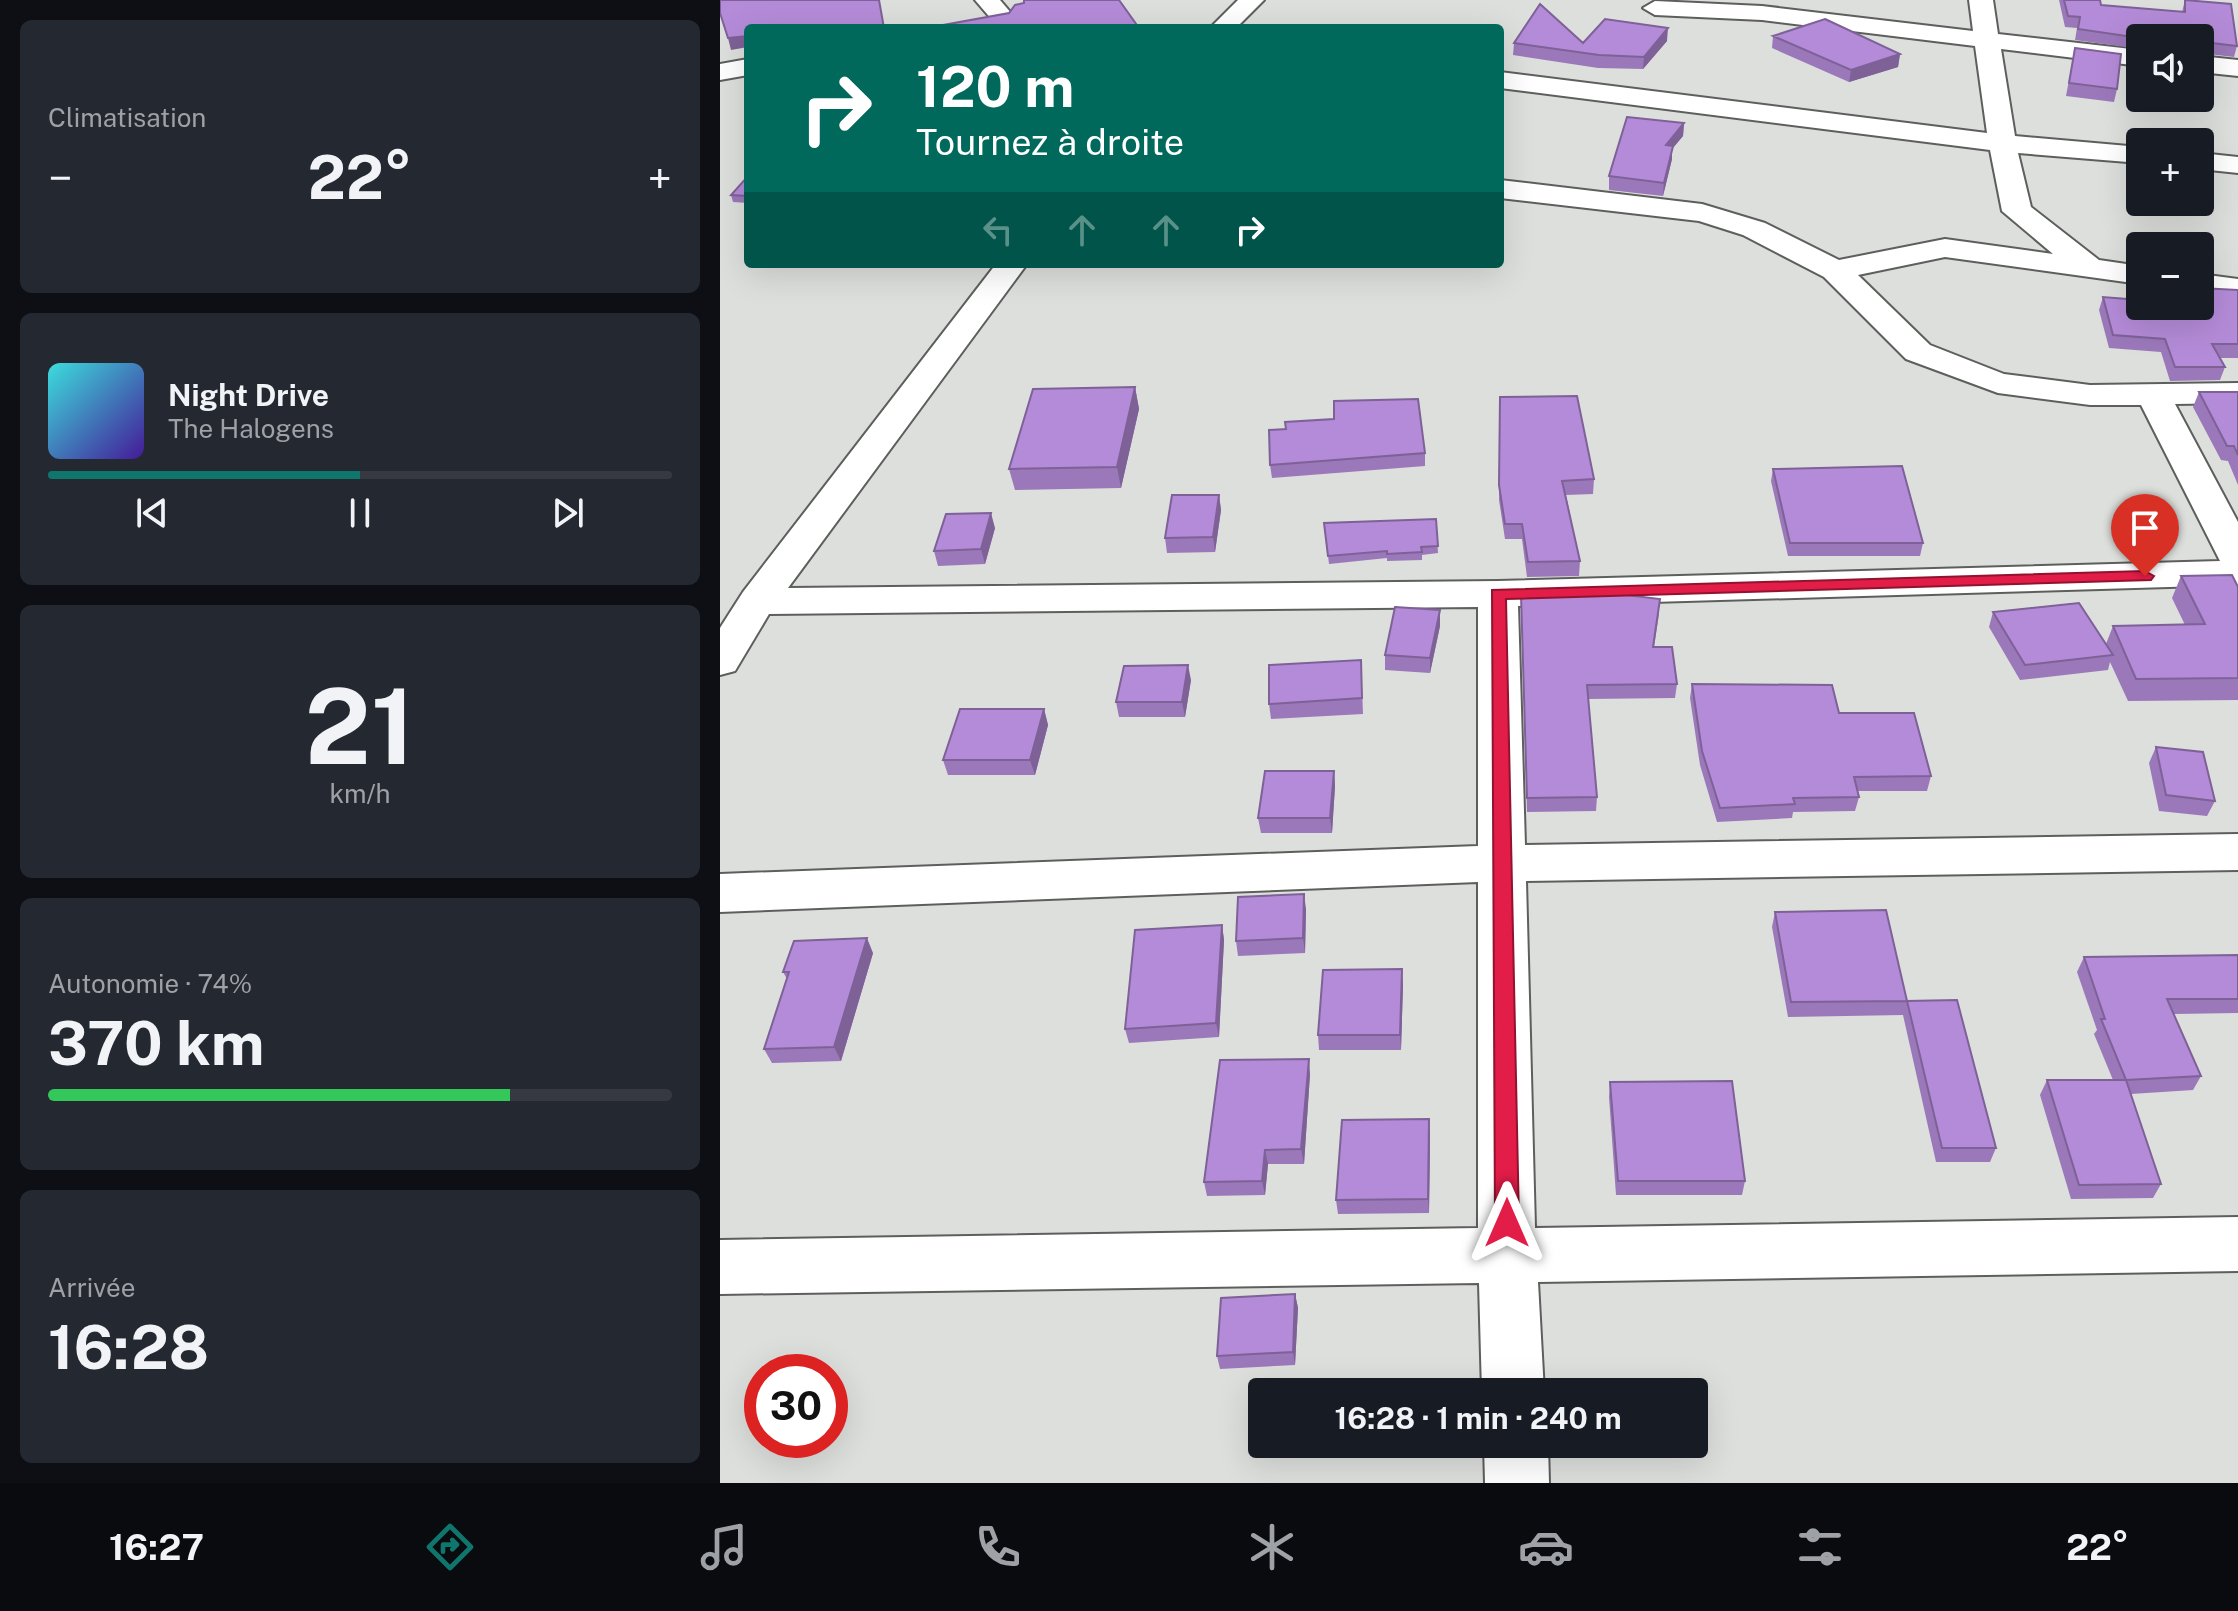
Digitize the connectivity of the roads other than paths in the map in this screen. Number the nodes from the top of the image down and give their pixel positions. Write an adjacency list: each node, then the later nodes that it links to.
1 (1252, 0): 4 (street)
2 (1981, 0): 5 (street)
3 (1655, 8): 5 (street)
4 (1226, 24)
5 (1987, 41): 6 (street); 12 (street)
6 (2126, 56)
7 (2214, 65): 9 (street)
8 (744, 68): 10 (street)
9 (2238, 68)
10 (720, 72)
11 (1504, 81): 12 (street)
12 (2002, 143): 13 (street); 18 (street)
13 (2126, 154)
14 (2214, 162): 15 (street)
15 (2238, 165)
16 (1504, 189): 19 (street)
17 (1009, 268): 28 (street)
18 (2090, 268): 19 (street); 20 (street)
19 (1835, 270): 23 (street)
20 (2126, 273)
21 (2214, 285): 22 (street)
22 (2238, 288)
23 (2152, 393): 24 (street); 25 (street)
24 (2238, 393)
25 (2238, 559)
26 (2238, 573): 27 (street)
27 (1498, 594): 28 (street); 31 (street)
28 (757, 601): 29 (street)
29 (720, 661)
30 (2238, 852): 31 (street)
31 (1503, 863): 32 (street); 34 (street)
32 (720, 893)
33 (2238, 1244): 34 (street)
34 (1507, 1253): 35 (street); 36 (street)
35 (720, 1267)
36 (1512, 1378)
37 (1516, 1458): 38 (street)
38 (1517, 1483)

